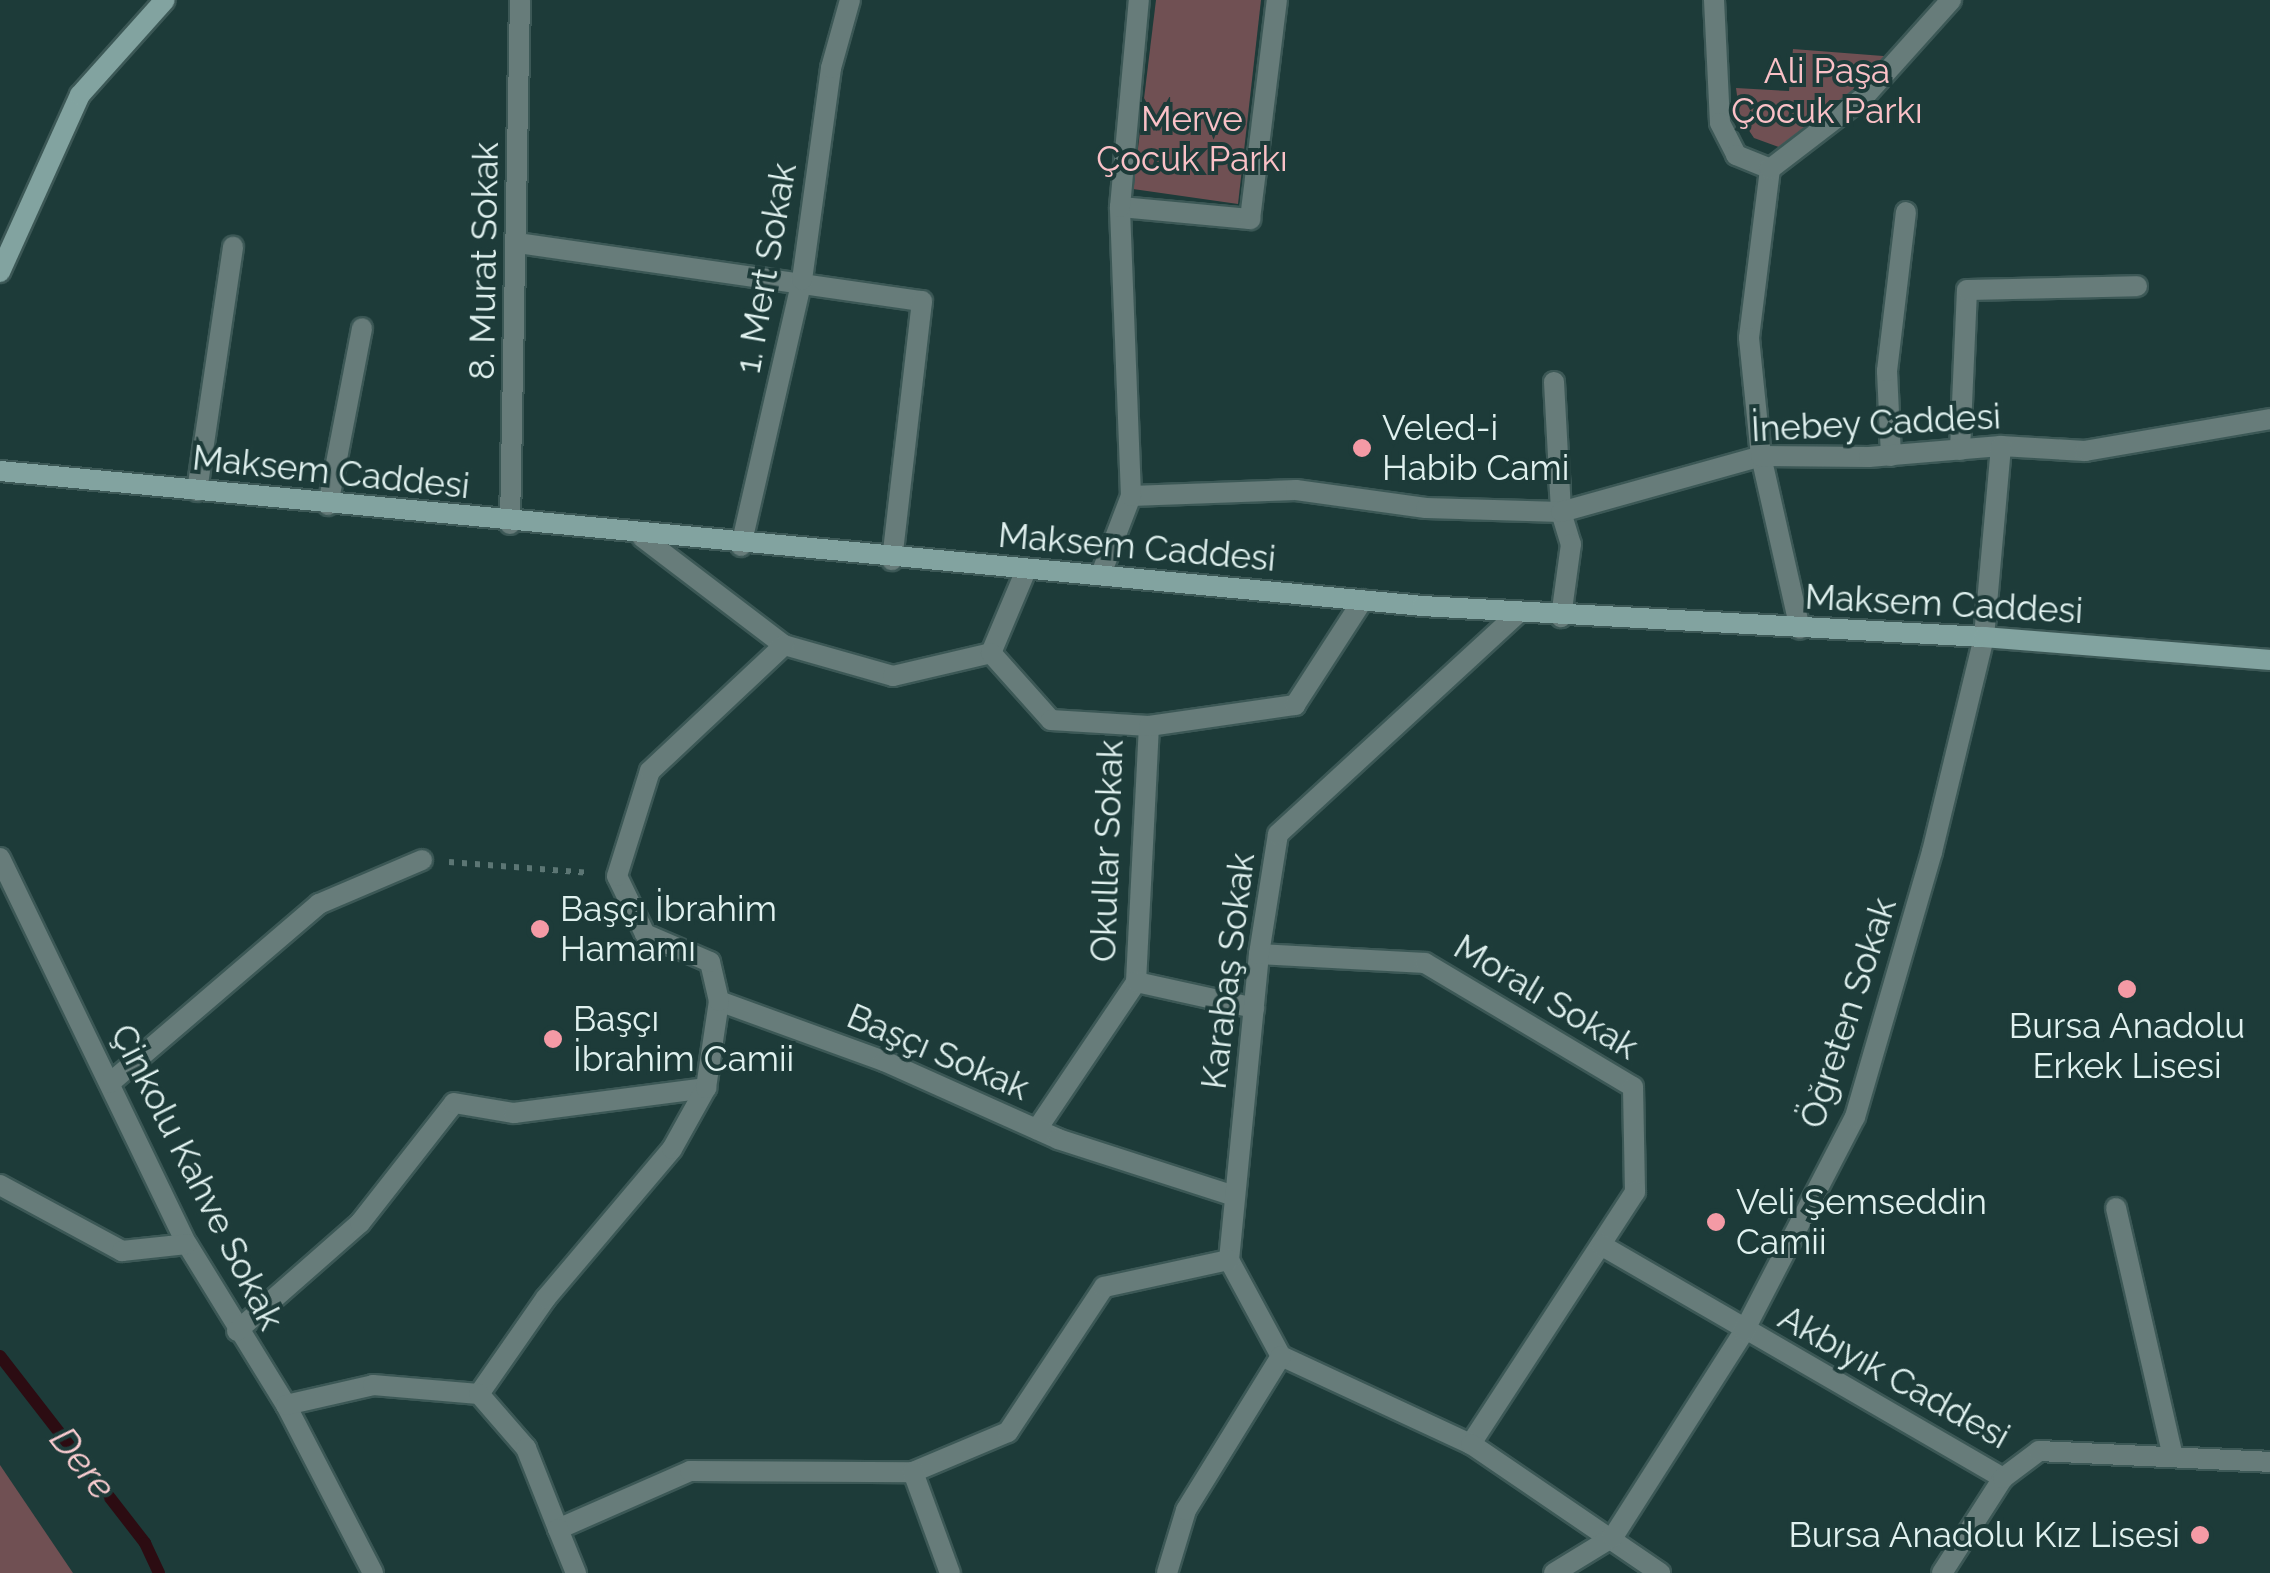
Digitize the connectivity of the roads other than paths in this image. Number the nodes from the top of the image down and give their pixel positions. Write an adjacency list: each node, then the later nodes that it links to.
1 (165, 0): 13 (main road)
2 (520, 0): 11 (street, 8. Murat Sokak)
3 (850, 0): 14 (street, 1. Mert Sokak)
4 (1139, 0): 9 (street)
5 (1277, 0): 9 (street)
6 (1714, 0): 8 (street)
7 (1951, 0): 8 (street)
8 (1770, 169): 21 (street)
9 (1120, 207): 25 (street)
10 (1906, 212): 22 (street)
11 (518, 243): 14 (street); 28 (street, 8. Murat Sokak)
12 (233, 247): 24 (street)
13 (0, 272)
14 (802, 280): 30 (street, 1. Mert Sokak); 31 (street)
15 (2137, 286): 20 (street)
16 (362, 328): 26 (street)
17 (1554, 382): 27 (street)
18 (2270, 420): 19 (street, İnebey Caddesi)
19 (2000, 446): 20 (street, İnebey Caddesi); 38 (street, Öğreten Sokak)
20 (1960, 450): 22 (street, İnebey Caddesi)
21 (1761, 456): 22 (street, İnebey Caddesi); 27 (street, İnebey Caddesi); 37 (street)
22 (1891, 456)
23 (0, 471): 24 (main road, Maksem Caddesi)
24 (197, 491): 26 (main road, Maksem Caddesi)
25 (1131, 496): 27 (street, İnebey Caddesi); 33 (street)
26 (328, 505): 28 (main road, Maksem Caddesi)
27 (1561, 512): 36 (street)
28 (510, 524): 29 (main road, Maksem Caddesi)
29 (642, 537): 30 (main road, Maksem Caddesi); 39 (street)
30 (741, 546): 31 (main road, Maksem Caddesi)
31 (892, 560): 32 (main road, Maksem Caddesi)
32 (1026, 570): 33 (main road, Maksem Caddesi); 40 (street)
33 (1102, 574): 34 (main road, Maksem Caddesi)
34 (1364, 600): 35 (main road, Maksem Caddesi); 42 (street)
35 (1517, 614): 36 (main road, Maksem Caddesi); 45 (street, Karabaş Sokak)
36 (1561, 617): 37 (main road, Maksem Caddesi)
37 (1800, 629): 38 (main road, Maksem Caddesi)
38 (1984, 637): 41 (main road, Maksem Caddesi); 59 (street, Öğreten Sokak)
39 (784, 646): 40 (street); 47 (street)
40 (992, 653): 42 (street, Okullar Sokak)
41 (2270, 660)
42 (1149, 726): 46 (street, Okullar Sokak)
43 (0, 858): 49 (street, Çinkolu Kahve Sokak)
44 (422, 860): 49 (street)
45 (1259, 954): 48 (street, Karabaş Sokak); 56 (street, Moralı Sokak)
46 (1136, 982): 48 (street); 51 (street, Okullar Sokak)
47 (720, 1001): 50 (street); 51 (street, Başçı Sokak)
48 (1254, 1008): 53 (street, Karabaş Sokak)
49 (110, 1082): 55 (street, Çinkolu Kahve Sokak)
50 (706, 1088): 58 (street); 61 (street)
51 (1037, 1129): 53 (street, Başçı Sokak)
52 (0, 1185): 55 (street)
53 (1234, 1196): 57 (street, Karabaş Sokak)
54 (2116, 1208): 64 (street)
55 (187, 1244): 58 (street, Çinkolu Kahve Sokak)
56 (1601, 1245): 59 (street, Akbıyık Caddesi); 63 (street, Moralı Sokak)
57 (1229, 1260): 60 (street); 66 (street)
58 (237, 1331): 62 (street, Çinkolu Kahve Sokak)
59 (1744, 1331): 67 (street, Akbıyık Caddesi); 69 (street, Öğreten Sokak)
60 (1281, 1356): 63 (street); 73 (street)
61 (480, 1394): 62 (street); 68 (street)
62 (286, 1405): 70 (street, Çinkolu Kahve Sokak)
63 (1471, 1444): 69 (street)
64 (2173, 1457): 65 (street, Akbıyık Caddesi); 67 (street, Akbıyık Caddesi)
65 (2270, 1462)
66 (913, 1472): 68 (street); 72 (street)
67 (2003, 1478): 76 (street)
68 (558, 1529): 71 (street)
69 (1614, 1537): 74 (street); 75 (street)
70 (373, 1573)
71 (576, 1573)
72 (950, 1573)
73 (1167, 1573)
74 (1554, 1573)
75 (1660, 1573)
76 (1942, 1573)

